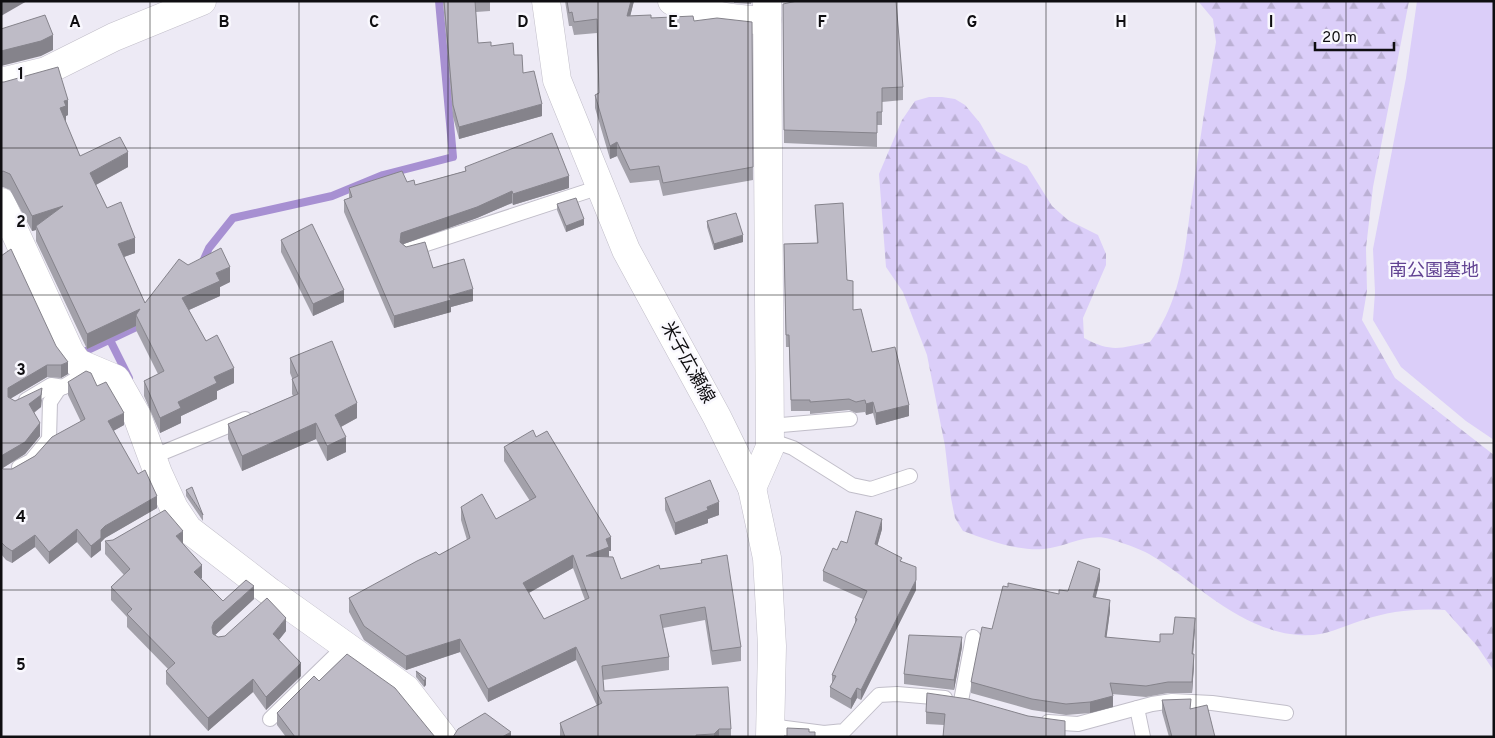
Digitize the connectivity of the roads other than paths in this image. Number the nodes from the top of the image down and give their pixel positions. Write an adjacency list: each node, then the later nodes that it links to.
1 (202, 1): 5 (street)
2 (546, 1): 6 (street, 米子広瀬線)
3 (672, 1): 4 (street)
4 (772, 10): 14 (street)
5 (1, 82)
6 (600, 187): 8 (lane); 18 (street, 米子広瀬線)
7 (1, 202): 9 (street)
8 (408, 250)
9 (91, 370): 10 (lane); 15 (street)
10 (64, 387): 11 (lane); 16 (lane)
11 (16, 405)
12 (260, 413): 15 (lane)
13 (850, 419): 14 (lane)
14 (770, 433): 17 (lane); 18 (street)
15 (152, 457): 20 (street)
16 (8, 474)
17 (910, 476)
18 (752, 488): 27 (street, 米子広瀬線)
19 (973, 637): 21 (lane)
20 (346, 644): 25 (lane); 28 (street)
21 (961, 701): 22 (lane); 27 (lane)
22 (979, 704)
23 (1137, 708): 24 (lane); 26 (lane); 29 (lane)
24 (1286, 714)
25 (270, 719)
26 (1034, 719)
27 (770, 732)
28 (443, 737)
29 (1143, 737)

